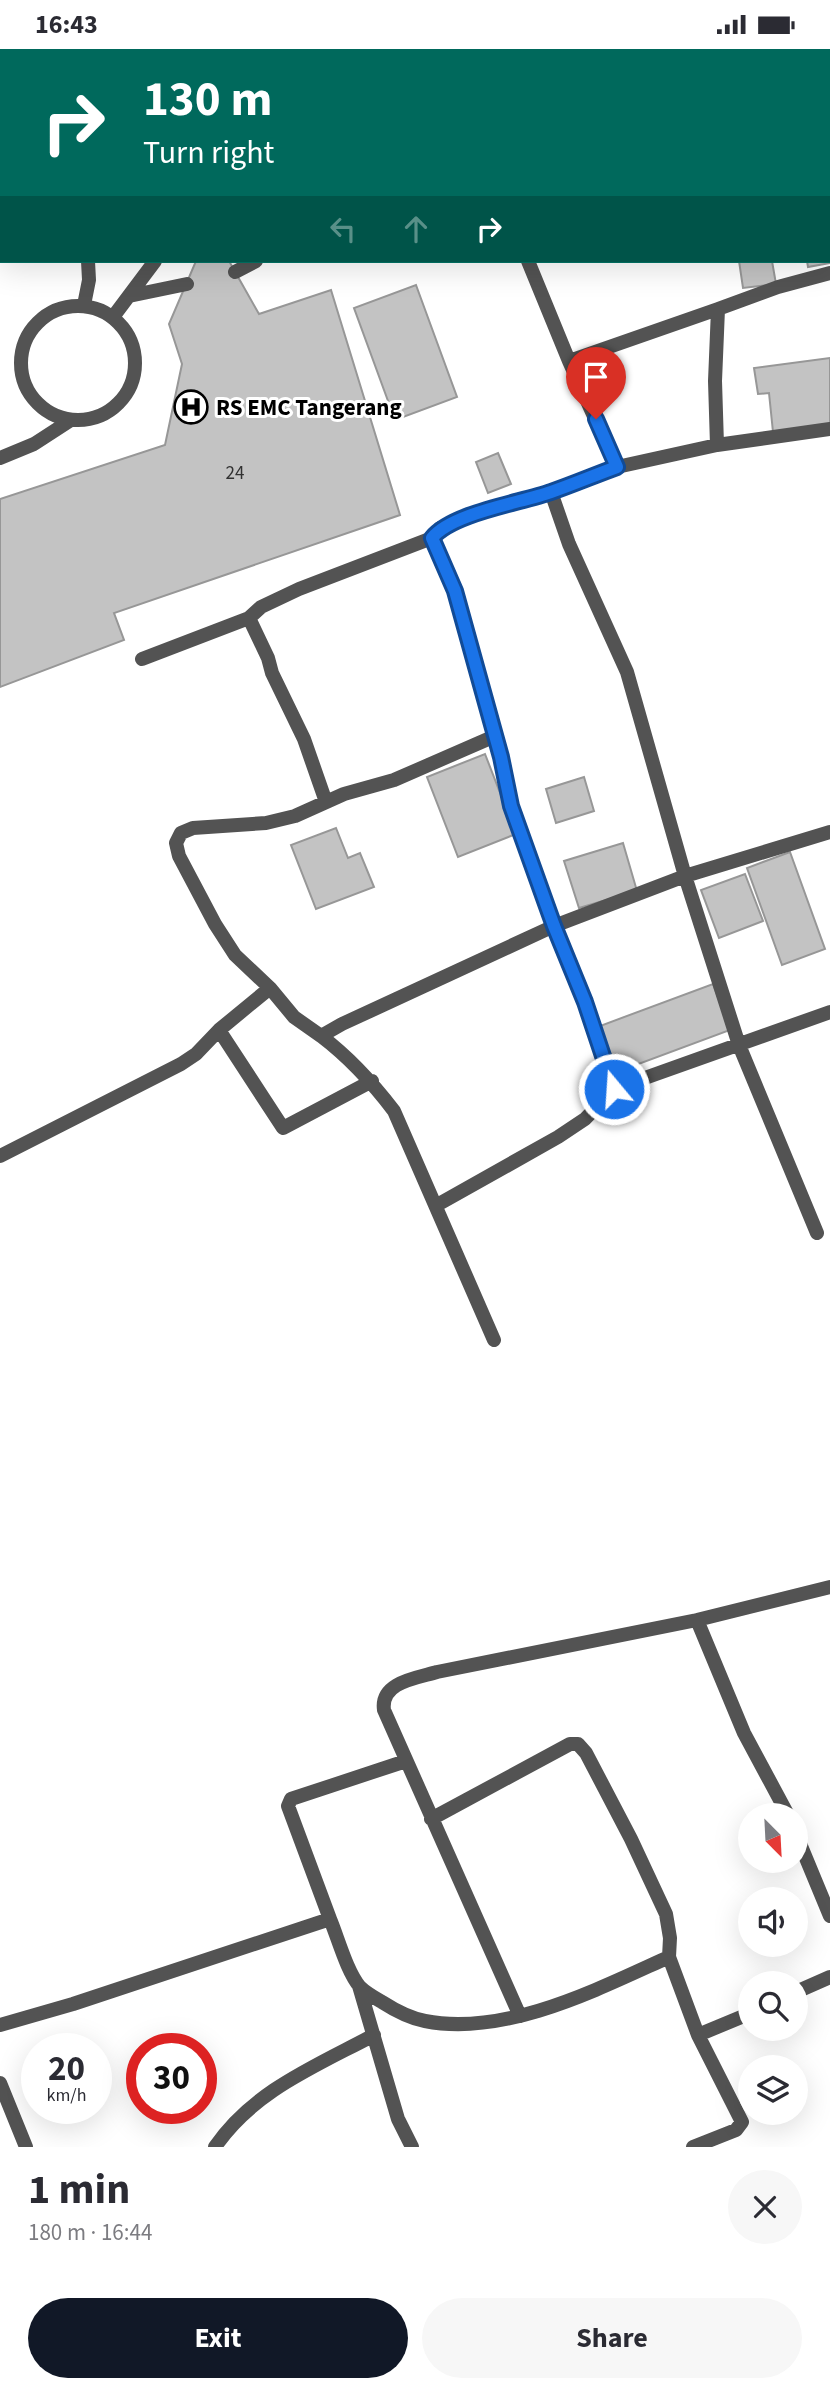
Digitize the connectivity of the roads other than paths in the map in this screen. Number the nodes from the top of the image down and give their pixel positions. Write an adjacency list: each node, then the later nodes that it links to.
1 (88, 263): 9 (street)
2 (154, 263): 8 (street)
3 (252, 263): 5 (street)
4 (529, 263): 12 (street)
5 (235, 272)
6 (830, 273): 10 (street)
7 (187, 284): 8 (street)
8 (130, 296): 11 (street)
9 (84, 305): 11 (street); 13 (street)
10 (718, 309): 12 (street); 15 (street)
11 (113, 317): 13 (street)
12 (569, 361): 17 (street)
13 (71, 420): 16 (street)
14 (830, 429): 15 (street)
15 (717, 446): 17 (street)
16 (0, 458)
17 (617, 467): 18 (street)
18 (551, 492): 19 (street); 25 (street)
19 (432, 538): 20 (street); 22 (street)
20 (249, 618): 21 (street); 23 (street)
21 (142, 659)
22 (495, 736): 23 (street); 26 (street)
23 (326, 802): 27 (street)
24 (830, 832): 25 (street)
25 (685, 876): 26 (street); 31 (street)
26 (554, 926): 30 (street); 33 (street)
27 (270, 988): 29 (street); 30 (street)
28 (830, 1012): 31 (street)
29 (219, 1030): 34 (street); 36 (street)
30 (321, 1036): 32 (street)
31 (739, 1045): 33 (street); 38 (street)
32 (372, 1081): 34 (street); 37 (street)
33 (614, 1089): 37 (street)
34 (283, 1128): 35 (street)
35 (285, 1144)
36 (0, 1156)
37 (437, 1205): 39 (street)
38 (817, 1233)
39 (495, 1340)
40 (830, 1587): 41 (street)
41 (696, 1620): 42 (street); 43 (street)
42 (406, 1761): 44 (street); 47 (street)
43 (782, 1803)
44 (431, 1819): 48 (street); 52 (street)
45 (808, 1863): 46 (street)
46 (830, 1916)
47 (330, 1919): 50 (street); 54 (street)
48 (669, 1957): 52 (street); 56 (street)
49 (830, 1977): 51 (street)
50 (359, 1986): 52 (street); 55 (street)
51 (808, 1987)
52 (520, 2016)
53 (738, 2018): 56 (street)
54 (0, 2025)
55 (374, 2035): 59 (street); 60 (street)
56 (698, 2035): 61 (street)
57 (0, 2083): 58 (street)
58 (26, 2147)
59 (215, 2147)
60 (412, 2147)
61 (693, 2147)

